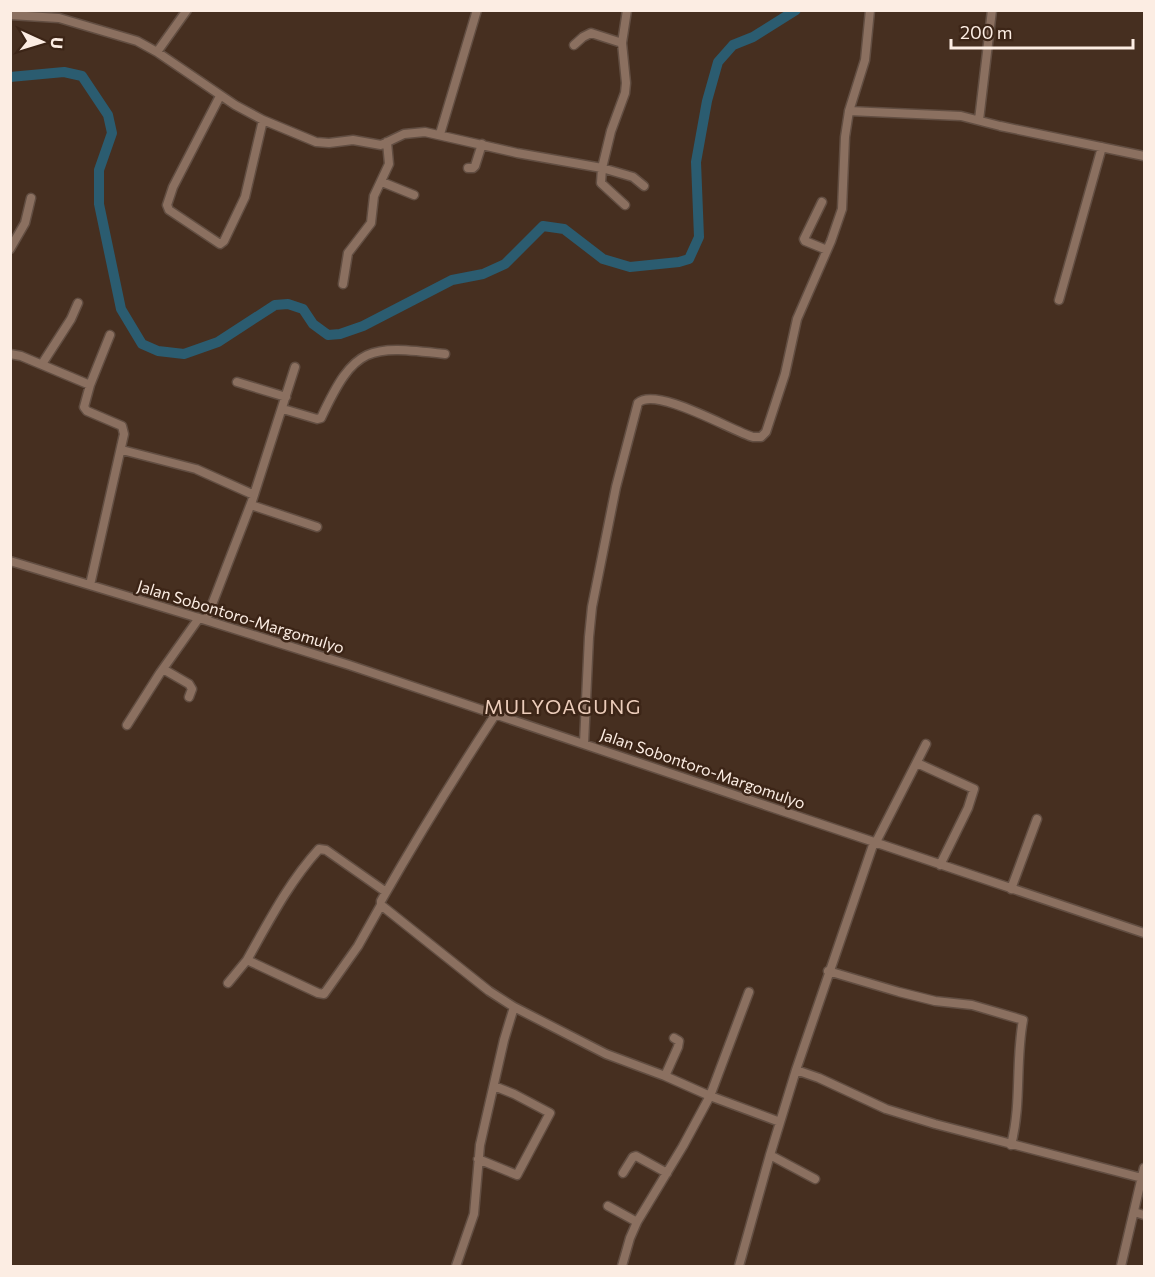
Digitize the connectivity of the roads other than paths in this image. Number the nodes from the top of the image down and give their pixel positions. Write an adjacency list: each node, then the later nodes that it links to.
1 (187, 10): 10 (street)
2 (477, 10): 15 (street)
3 (627, 10): 8 (street)
4 (870, 10): 12 (street)
5 (992, 10): 14 (street)
6 (60, 14): 7 (street); 10 (street)
7 (10, 15)
8 (622, 43): 9 (street); 21 (street)
9 (574, 45)
10 (157, 52): 11 (street)
11 (220, 96): 13 (street); 13 (street)
12 (849, 111): 14 (street); 29 (street)
13 (263, 120): 16 (street)
14 (979, 120): 18 (street)
15 (440, 134): 16 (street); 17 (street)
16 (387, 142): 22 (street)
17 (482, 144): 20 (street); 21 (street)
18 (1102, 147): 19 (street); 31 (street)
19 (1144, 156)
20 (468, 168)
21 (602, 168): 23 (street); 27 (street)
22 (382, 182): 24 (street); 30 (street)
23 (644, 186)
24 (414, 195)
25 (31, 198): 28 (street)
26 (822, 202): 29 (street)
27 (625, 205)
28 (10, 249)
29 (827, 250): 53 (street)
30 (343, 284)
31 (1059, 300)
32 (78, 303): 36 (street)
33 (110, 335): 39 (street)
34 (10, 354): 36 (street)
35 (445, 354): 41 (street)
36 (42, 364): 39 (street)
37 (295, 368): 40 (street)
38 (237, 381): 40 (street)
39 (90, 385): 42 (street)
40 (286, 397): 41 (street)
41 (283, 409): 43 (street)
42 (122, 450): 43 (street); 47 (street)
43 (254, 495): 44 (street)
44 (251, 505): 45 (street); 48 (street)
45 (317, 527)
46 (10, 561): 47 (street, Jalan Sobontoro-Margomulyo)
47 (90, 585): 48 (street, Jalan Sobontoro-Margomulyo)
48 (203, 619): 49 (street); 51 (street, Jalan Sobontoro-Margomulyo)
49 (163, 669): 50 (street); 52 (street)
50 (189, 697)
51 (495, 715): 53 (street, Jalan Sobontoro-Margomulyo); 60 (street)
52 (127, 725)
53 (584, 743): 57 (street, Jalan Sobontoro-Margomulyo)
54 (926, 744): 55 (street)
55 (916, 763): 57 (street); 58 (street)
56 (1038, 819): 59 (street)
57 (875, 842): 58 (street, Jalan Sobontoro-Margomulyo); 64 (street)
58 (940, 865): 59 (street, Jalan Sobontoro-Margomulyo)
59 (1011, 889): 62 (street, Jalan Sobontoro-Margomulyo)
60 (386, 892): 61 (street); 63 (street)
61 (381, 905): 63 (street); 67 (street)
62 (1144, 933)
63 (247, 960): 65 (street)
64 (828, 971): 69 (street); 74 (street)
65 (228, 983)
66 (749, 992): 72 (street)
67 (514, 1007): 70 (street); 71 (street)
68 (674, 1038): 70 (street)
69 (796, 1070): 73 (street); 74 (street)
70 (665, 1076): 72 (street)
71 (494, 1086): 76 (street); 76 (street)
72 (710, 1096): 73 (street); 79 (street)
73 (780, 1122): 75 (street)
74 (1011, 1145): 80 (street)
75 (770, 1155): 81 (street); 88 (street)
76 (478, 1160): 86 (street)
77 (1144, 1168): 80 (street)
78 (623, 1173): 79 (street)
79 (667, 1173): 85 (street)
80 (1142, 1178): 83 (street)
81 (815, 1179)
82 (608, 1206): 85 (street)
83 (1134, 1212): 84 (street); 89 (street)
84 (1144, 1215)
85 (637, 1222): 87 (street)
86 (456, 1266)
87 (622, 1266)
88 (739, 1266)
89 (1121, 1266)

